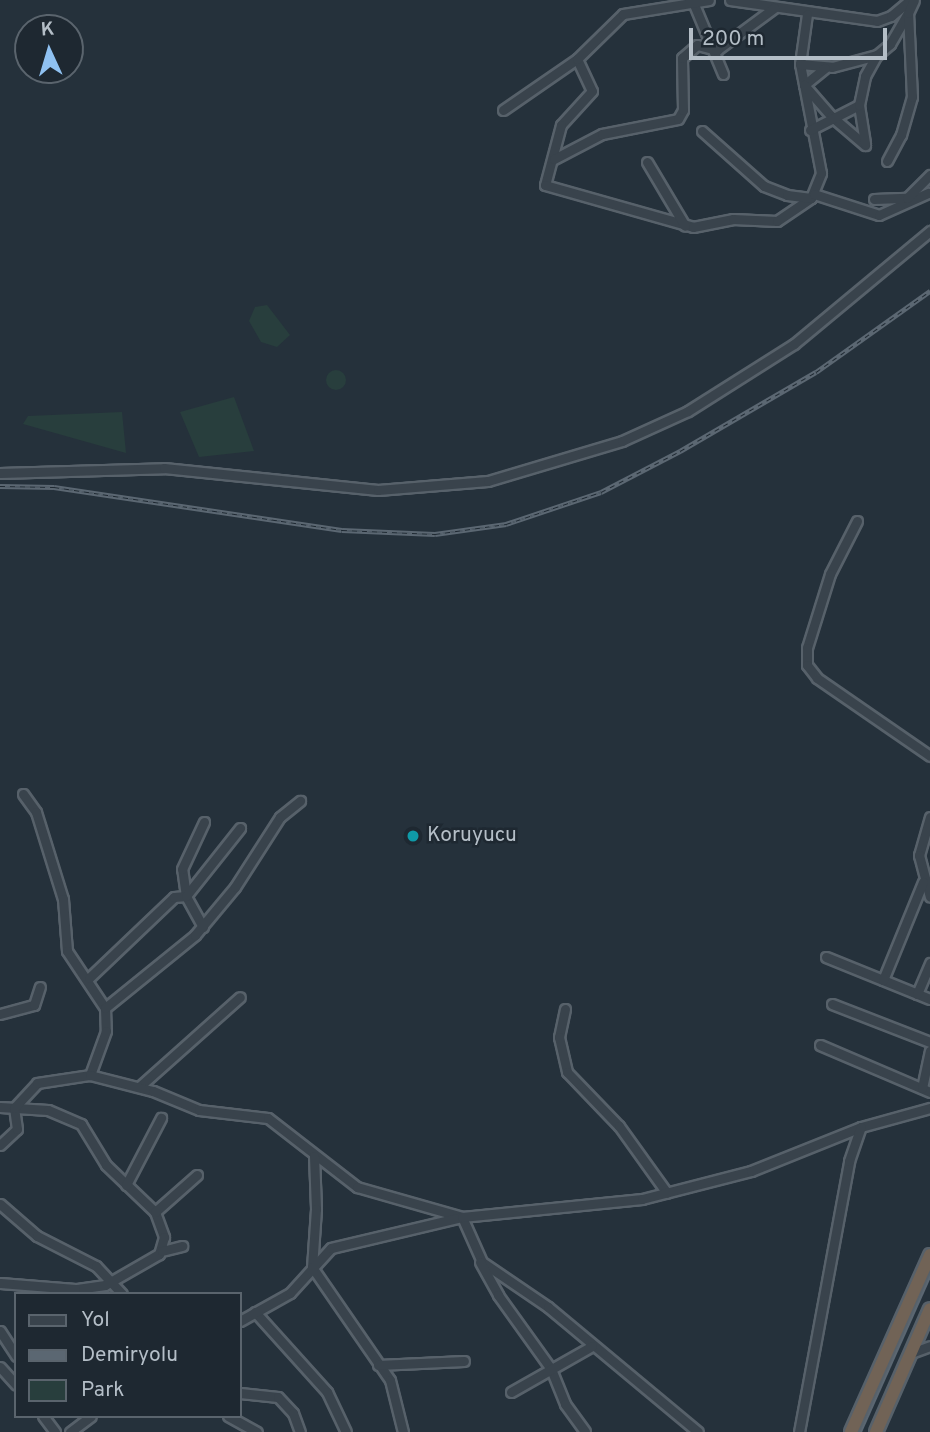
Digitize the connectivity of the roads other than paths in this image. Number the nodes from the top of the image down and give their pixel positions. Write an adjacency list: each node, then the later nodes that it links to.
1 (709, 0): 4 (street)
2 (730, 0): 5 (street)
3 (912, 0): 6 (street); 7 (street)
4 (693, 2): 8 (street); 10 (street)
5 (774, 8): 7 (street); 8 (street)
6 (908, 13): 9 (street); 21 (street)
7 (807, 14): 11 (street)
8 (717, 50): 13 (street); 20 (street)
9 (877, 55): 12 (street); 15 (street)
10 (577, 59): 16 (street); 20 (street)
11 (800, 64): 12 (street); 14 (street)
12 (825, 68): 14 (street)
13 (723, 74)
14 (804, 85): 17 (street); 18 (street)
15 (859, 104): 17 (street); 17 (street)
16 (503, 110)
17 (831, 116): 18 (street)
18 (810, 130): 26 (street)
19 (702, 131): 26 (street)
20 (554, 159): 28 (street)
21 (887, 161)
22 (647, 162): 28 (street)
23 (930, 175): 24 (street)
24 (917, 192): 25 (street); 27 (street)
25 (929, 193): 26 (street)
26 (812, 196): 28 (street)
27 (874, 199)
28 (685, 226)
29 (930, 231): 30 (street)
30 (0, 473)
31 (857, 521): 32 (street)
32 (930, 756)
33 (23, 794): 44 (street)
34 (300, 801): 41 (street)
35 (930, 817): 38 (street)
36 (204, 822): 39 (street)
37 (240, 828): 39 (street)
38 (923, 882): 40 (street); 45 (street)
39 (186, 896): 41 (street); 44 (street)
40 (930, 897)
41 (203, 927): 51 (street)
42 (826, 957): 45 (street)
43 (930, 963): 47 (street)
44 (89, 978): 51 (street)
45 (883, 980): 47 (street)
46 (40, 987): 53 (street)
47 (917, 994): 49 (street)
48 (240, 997): 58 (street)
49 (930, 999)
50 (832, 1004): 54 (street)
51 (105, 1008): 57 (street)
52 (565, 1009): 69 (street)
53 (0, 1014)
54 (930, 1042)
55 (820, 1045): 59 (street)
56 (930, 1051): 59 (street)
57 (90, 1075): 58 (street); 61 (street)
58 (139, 1087): 66 (street)
59 (926, 1090)
60 (0, 1107): 61 (street)
61 (14, 1108): 65 (street); 68 (street)
62 (930, 1108): 64 (street)
63 (161, 1118): 68 (street)
64 (861, 1126): 69 (street); 107 (street)
65 (0, 1145)
66 (314, 1156): 72 (street); 77 (street)
67 (197, 1175): 71 (street)
68 (126, 1185): 71 (street)
69 (667, 1193): 72 (street)
70 (0, 1205): 79 (street)
71 (155, 1212): 74 (street)
72 (462, 1217): 76 (street); 77 (street)
73 (182, 1246): 74 (street)
74 (162, 1251): 79 (street)
75 (930, 1255): 108 (highway)
76 (478, 1258): 87 (street); 94 (street)
77 (312, 1267): 84 (street); 92 (street)
78 (0, 1272): 80 (street)
79 (114, 1282): 81 (street); 82 (street)
80 (3, 1283): 81 (street)
81 (77, 1291)
82 (121, 1292)
83 (930, 1309): 90 (highway)
84 (255, 1312): 85 (street); 103 (street)
85 (242, 1320)
86 (0, 1331): 89 (street)
87 (592, 1346): 94 (street); 106 (street)
88 (930, 1346): 90 (street)
89 (14, 1353)
90 (911, 1353): 109 (highway)
91 (464, 1360): 92 (street)
92 (379, 1365): 104 (street)
93 (0, 1367): 95 (street)
94 (551, 1369): 96 (street); 105 (street)
95 (14, 1381)
96 (510, 1392)
97 (242, 1393): 102 (street)
98 (88, 1418): 100 (street)
99 (232, 1418): 101 (street)
100 (70, 1432)
101 (257, 1432)
102 (300, 1432)
103 (346, 1432)
104 (402, 1432)
105 (585, 1432)
106 (698, 1432)
107 (799, 1432)
108 (851, 1432)
109 (876, 1432)

